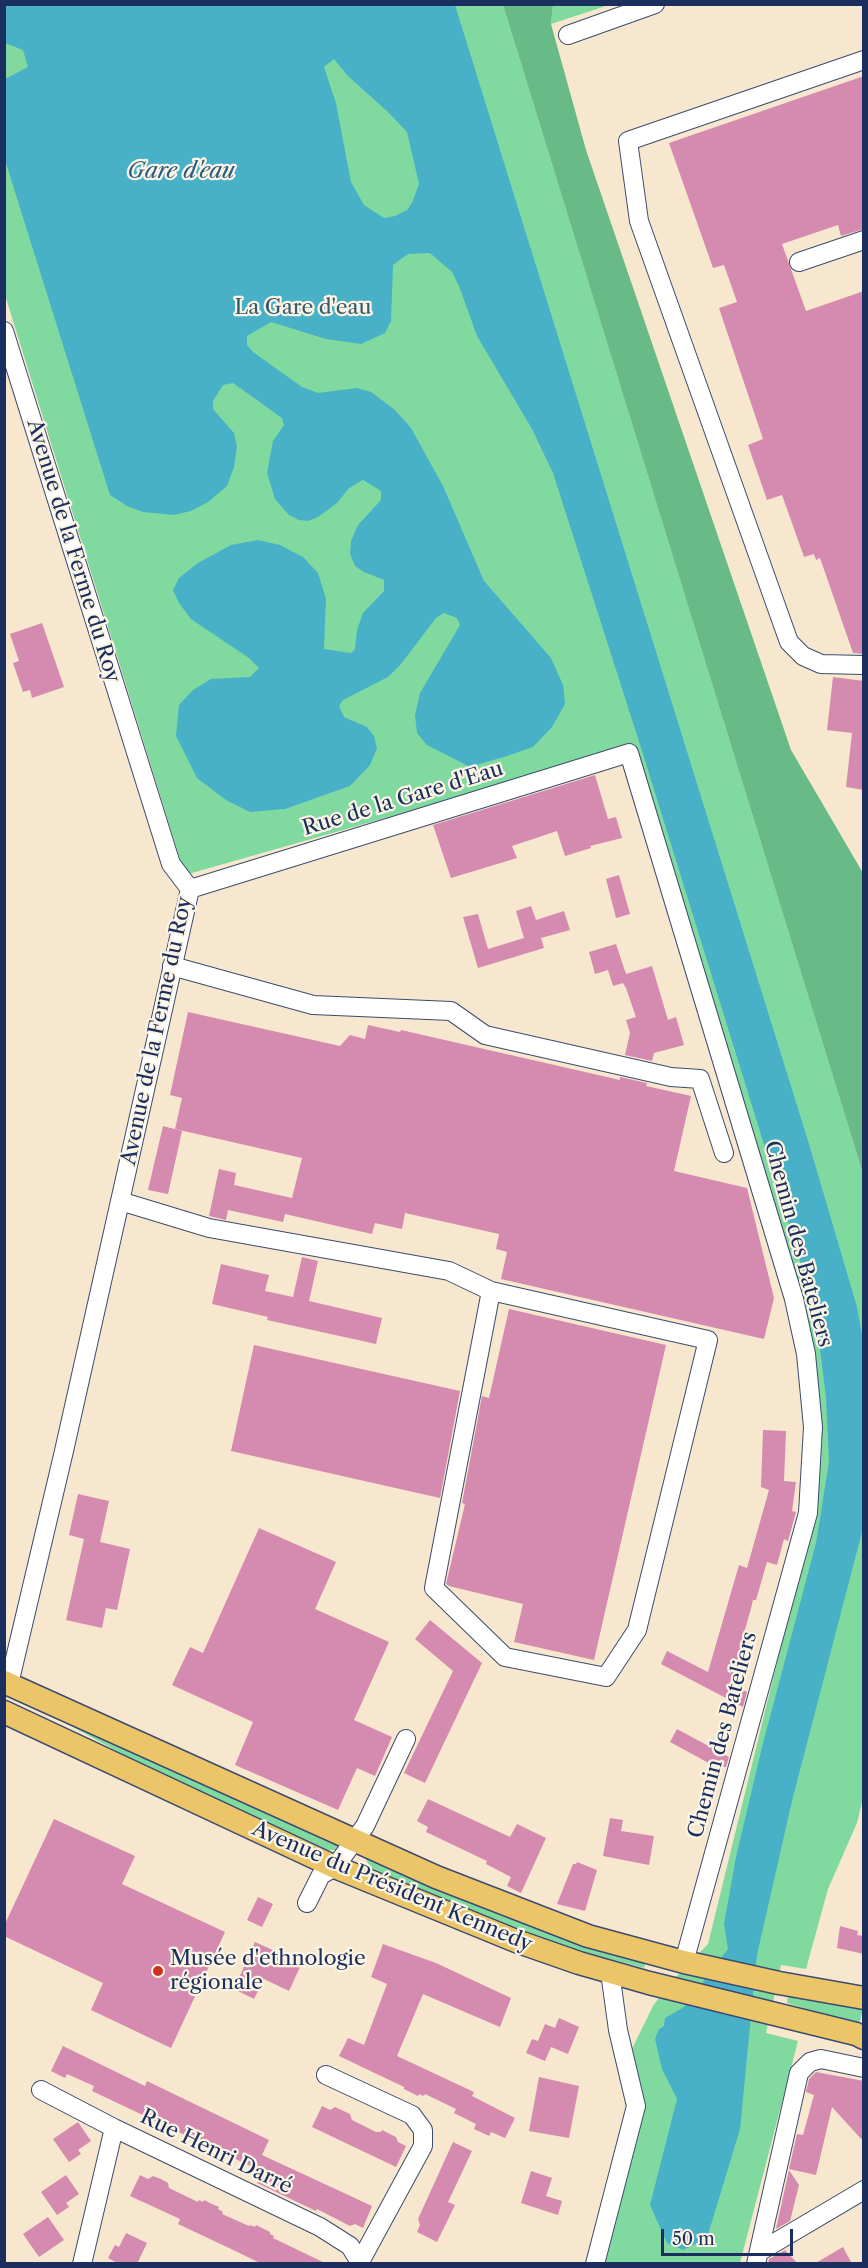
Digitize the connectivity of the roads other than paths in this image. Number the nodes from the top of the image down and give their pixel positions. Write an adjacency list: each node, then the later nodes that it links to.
1 (655, 4): 2 (street)
2 (568, 35)
3 (864, 60): 7 (street)
4 (864, 240): 5 (street)
5 (799, 262)
6 (4, 331): 9 (street, Avenue de la Ferme du Roy)
7 (864, 665)
8 (629, 753): 9 (street, Rue de la Gare d'Eau); 20 (street, Chemin des Bateliers)
9 (190, 888): 10 (street, Avenue de la Ferme du Roy)
10 (172, 966): 11 (street); 12 (street, Avenue de la Ferme du Roy)
11 (723, 1153)
12 (120, 1201): 13 (street); 14 (street, Avenue de la Ferme du Roy)
13 (491, 1291): 13 (street)
14 (7, 1683): 15 (main road, Avenue de la Ferme du Roy); 17 (main road, Avenue du Président Kennedy)
15 (5, 1713): 18 (main road, Avenue du Président Kennedy)
16 (406, 1739): 17 (street)
17 (355, 1841): 18 (street); 20 (main road, Avenue du Président Kennedy)
18 (335, 1867): 19 (street); 21 (main road, Avenue du Président Kennedy)
19 (307, 1904)
20 (692, 1964): 22 (main road, Avenue du Président Kennedy)
21 (610, 1972): 23 (main road, Avenue du Président Kennedy); 32 (street)
22 (864, 1998)
23 (864, 2038)
24 (864, 2068): 29 (street)
25 (326, 2075): 30 (street)
26 (42, 2090): 27 (street, Rue Henri Darré)
27 (114, 2128): 30 (street, Rue Henri Darré); 31 (street)
28 (864, 2190): 29 (street)
29 (757, 2258)
30 (361, 2262)
31 (82, 2264)
32 (595, 2264)

